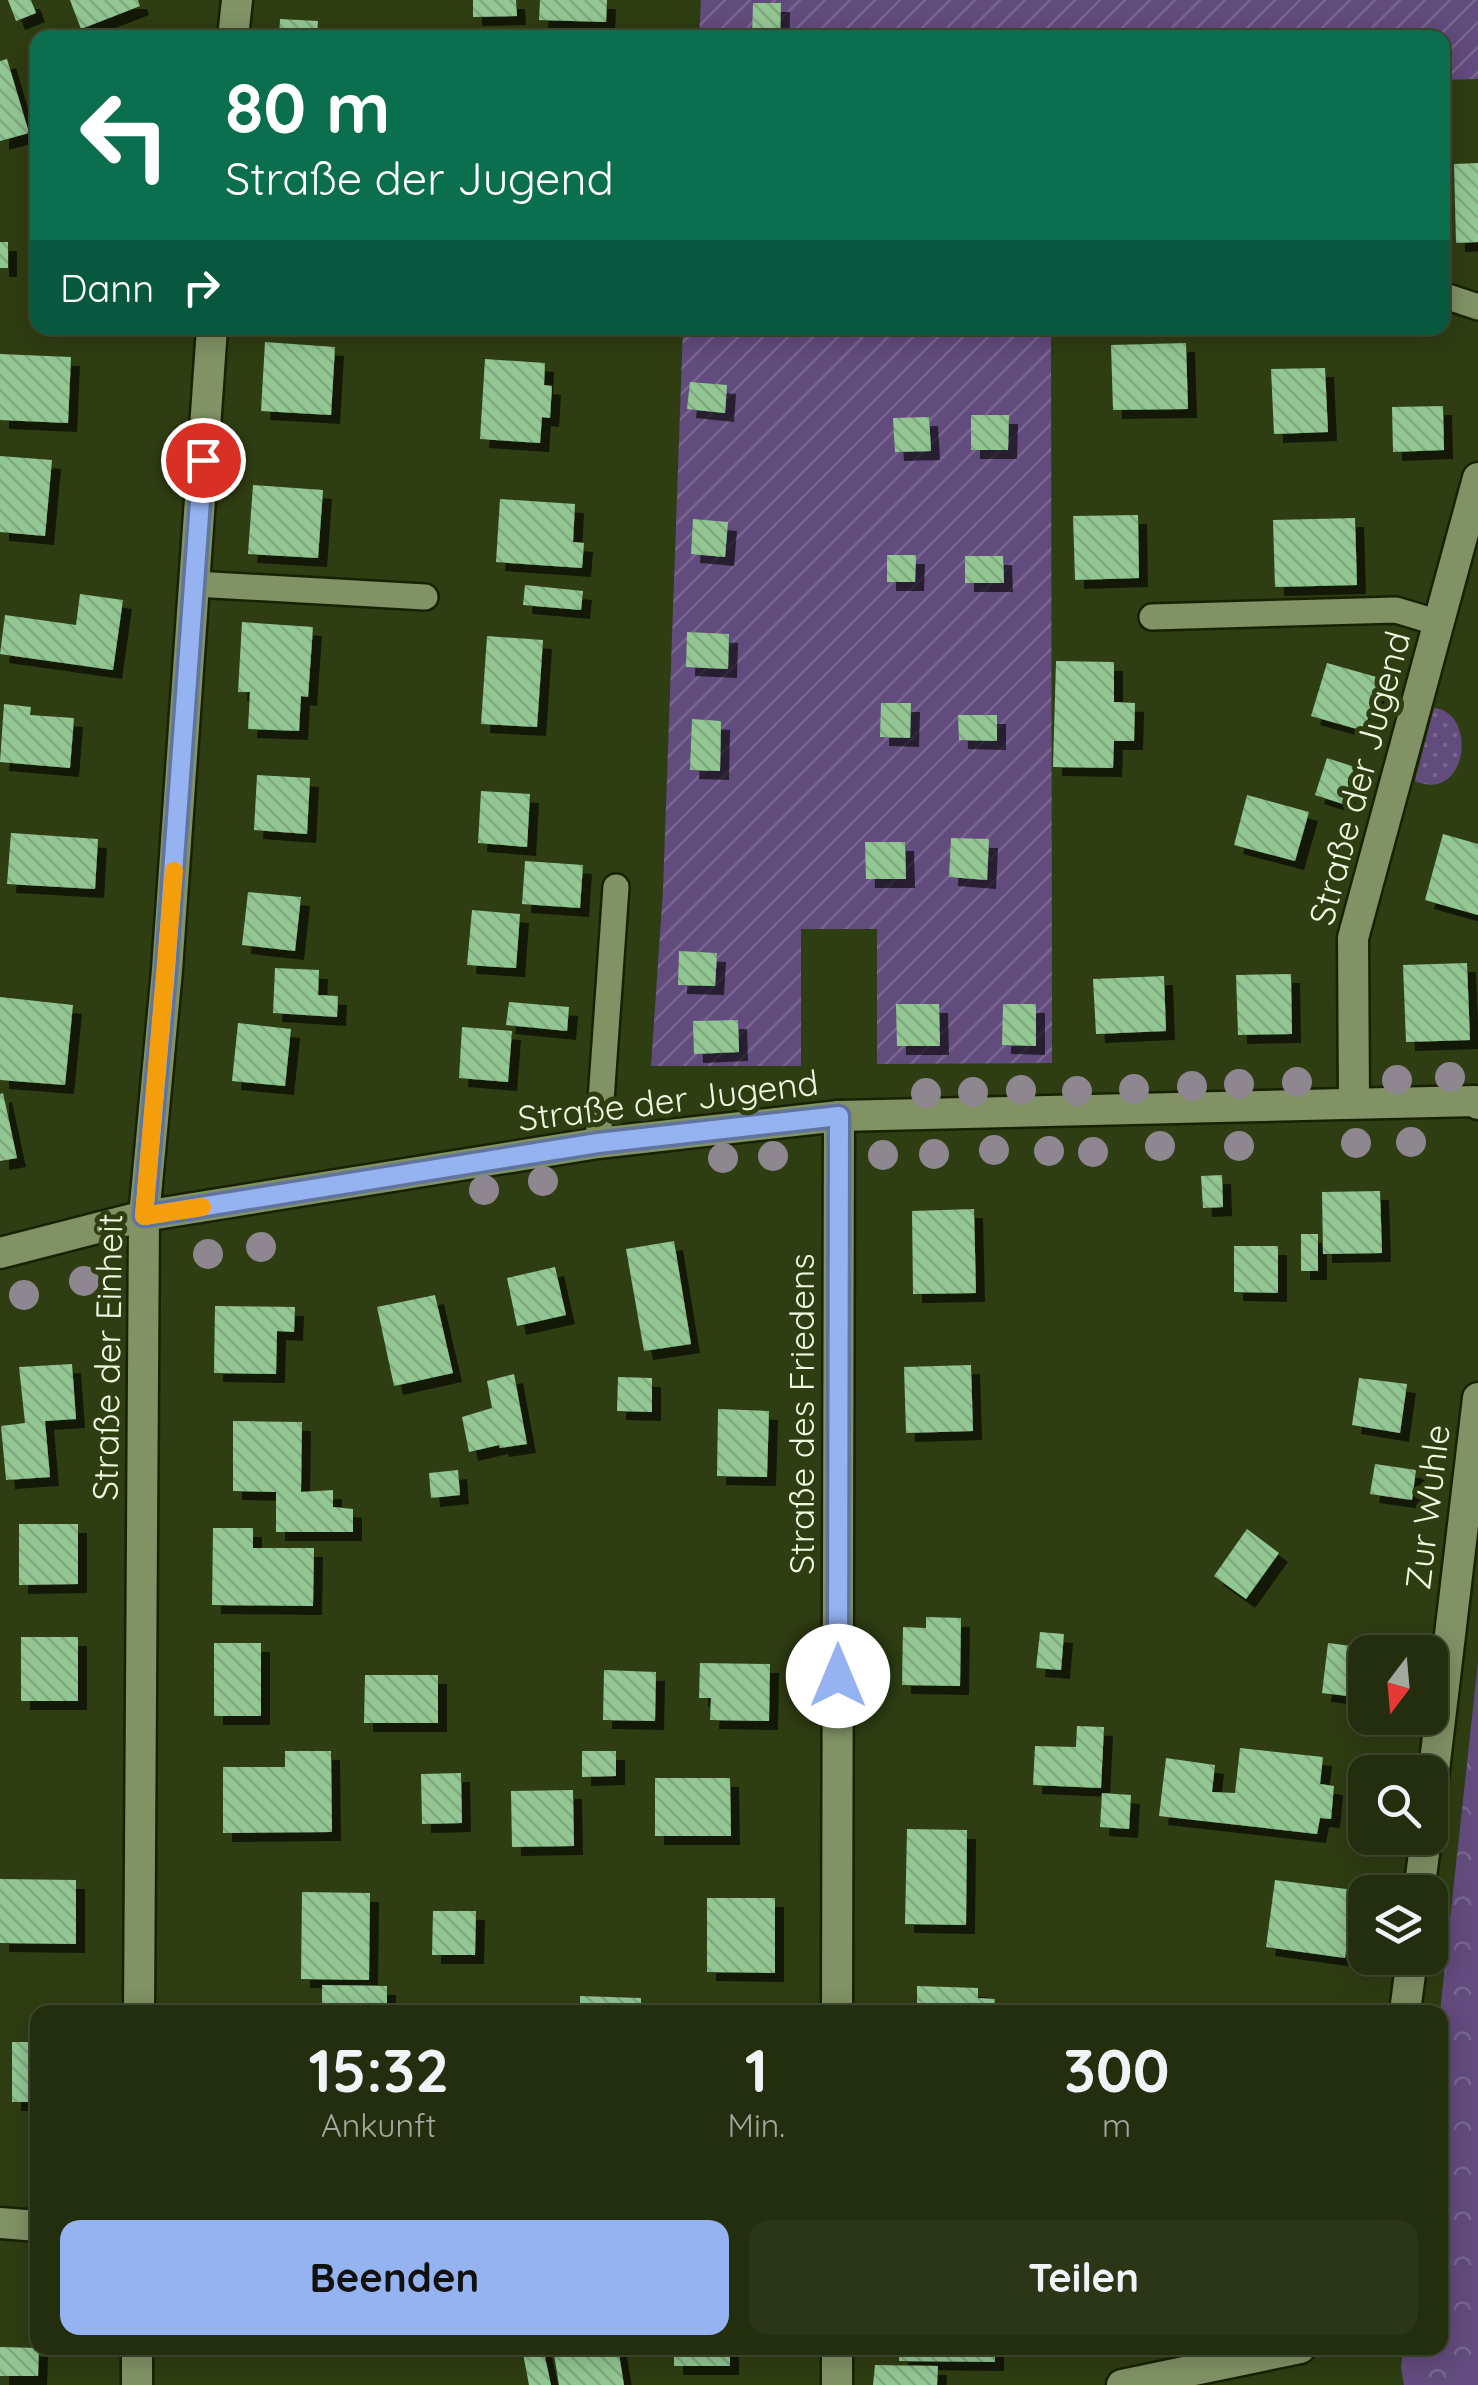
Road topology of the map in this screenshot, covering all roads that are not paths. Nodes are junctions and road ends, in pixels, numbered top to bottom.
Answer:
1 (237, 0) edge
2 (233, 30) edge
3 (1450, 298) edge
4 (1478, 307) edge
5 (212, 335) edge
6 (1478, 478) edge
7 (194, 584) junction
8 (425, 596) dead end
9 (1152, 617) dead end
10 (1439, 622) junction
11 (616, 887) dead end
12 (1476, 1102) edge
13 (1354, 1103) junction
14 (839, 1116) junction
15 (598, 1143) junction
16 (144, 1216) junction
17 (0, 1253) edge
18 (1478, 1398) edge
19 (1436, 1755) edge
20 (1410, 1975) edge
21 (139, 2005) edge
22 (837, 2005) edge
23 (1406, 2005) edge
24 (0, 2223) edge
25 (30, 2225) edge
26 (137, 2355) edge
27 (836, 2355) edge
28 (1266, 2355) edge
29 (137, 2385) edge
30 (836, 2385) edge
31 (1122, 2385) edge

1 - 2 street
3 - 4 lane
5 - 7 street, Straße der Einheit
6 - 10 street, Straße der Jugend
7 - 8 lane
7 - 16 street, Straße der Einheit
9 - 10 lane
10 - 13 street, Straße der Jugend
11 - 15 lane
12 - 13 street, Straße der Jugend
13 - 14 street, Straße der Jugend
14 - 15 street, Straße der Jugend
14 - 22 street, Straße des Friedens
15 - 16 street, Straße der Jugend
16 - 17 street, Straße der Jugend
16 - 21 street, Straße der Einheit
18 - 19 street, Zur Wuhle
20 - 23 street
24 - 25 street
26 - 29 street
27 - 30 street
28 - 31 street

